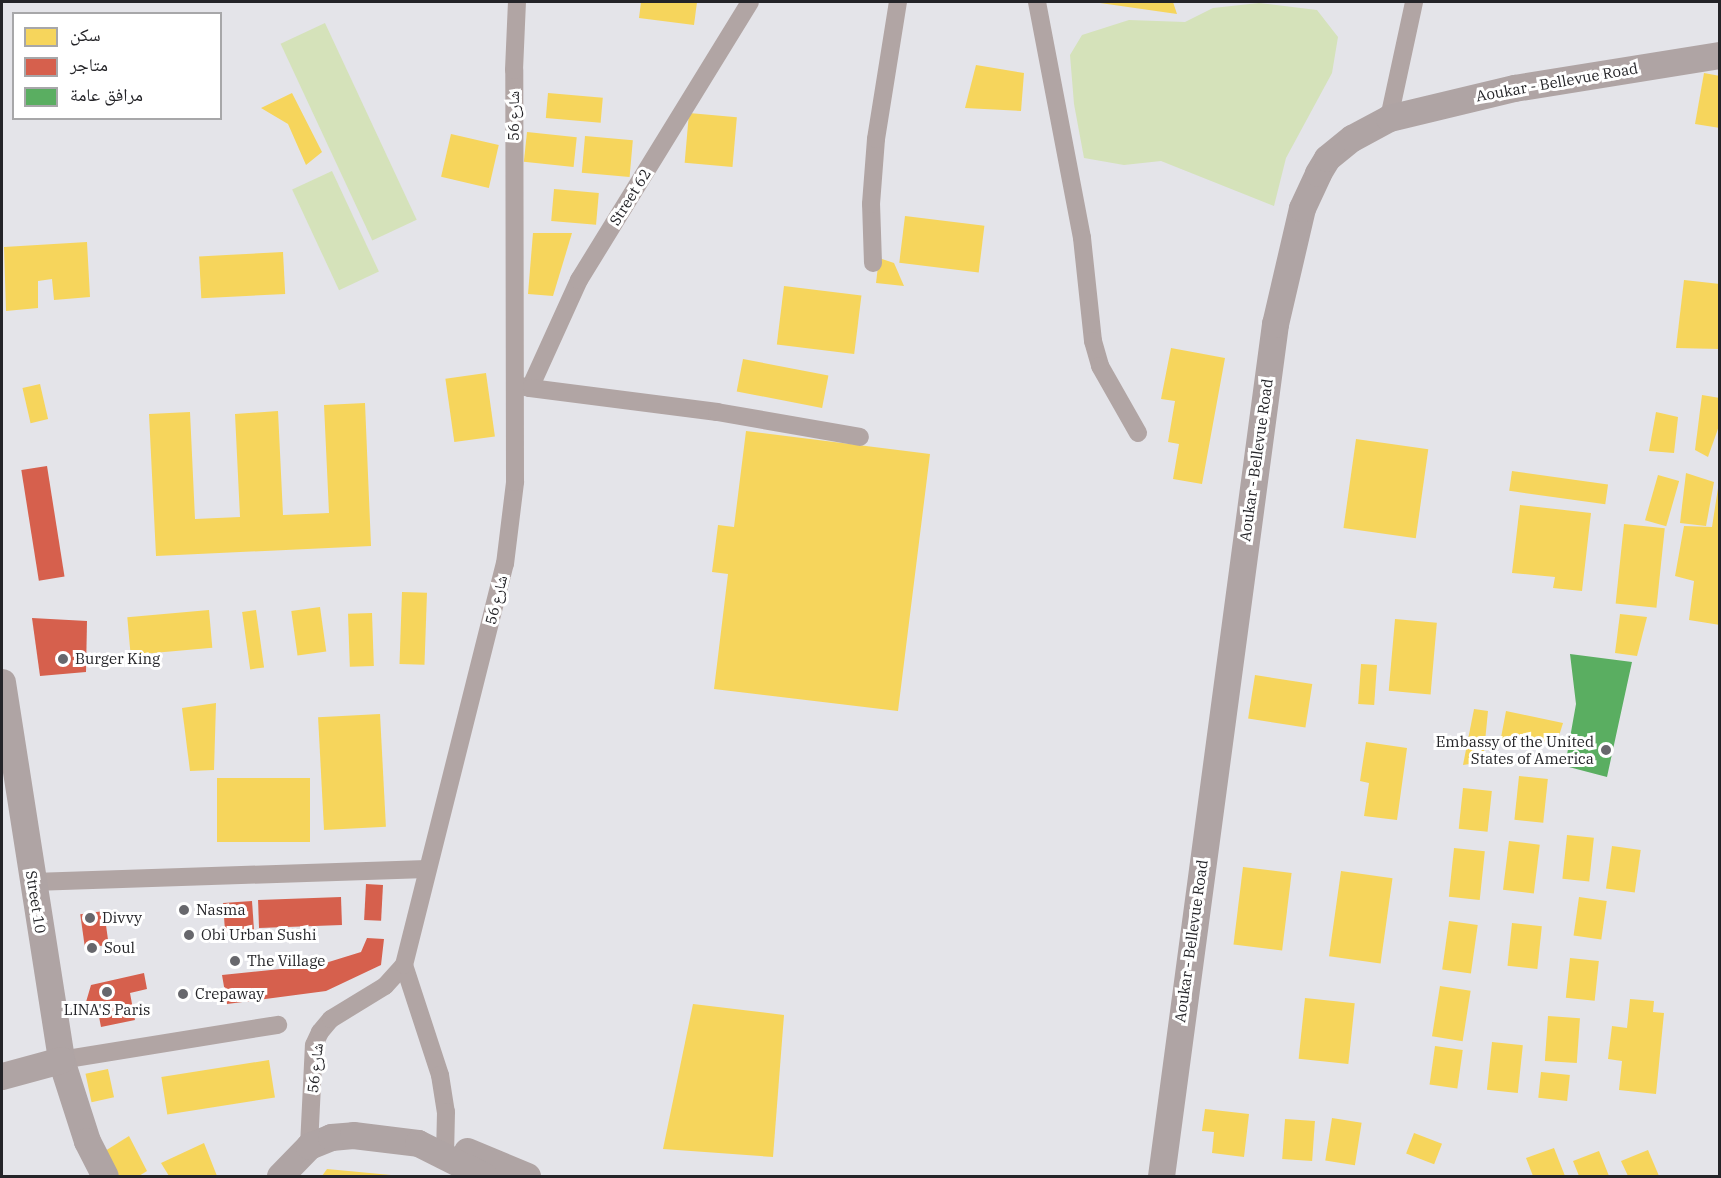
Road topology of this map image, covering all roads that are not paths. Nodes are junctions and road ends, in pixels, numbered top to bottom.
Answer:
1 (517, 2) edge
2 (750, 2) edge
3 (898, 2) edge
4 (1036, 2) edge
5 (1414, 2) edge
6 (1719, 55) edge
7 (1389, 118) junction
8 (873, 263) dead end
9 (523, 387) junction
10 (1138, 433) dead end
11 (860, 437) dead end
12 (2, 682) edge
13 (427, 869) junction
14 (33, 882) junction
15 (404, 965) junction
16 (278, 1025) dead end
17 (61, 1060) junction
18 (2, 1076) edge
19 (309, 1146) junction
20 (446, 1149) junction
21 (105, 1176) edge
22 (280, 1176) edge
23 (484, 1176) edge
24 (527, 1176) edge
25 (1161, 1176) edge

1 - 9 street, شارع 56
2 - 9 street, Street 62
3 - 8 street
4 - 10 street
5 - 7 street
6 - 7 street, Aoukar - Bellevue Road
7 - 25 street, Aoukar - Bellevue Road
9 - 11 street
9 - 13 street, شارع 56
12 - 14 street, Street 10
13 - 14 street
13 - 15 street, شارع 56
14 - 17 street, Street 10
15 - 19 street, شارع 56
15 - 20 street
16 - 17 street
17 - 18 street
17 - 21 street, Street 10
19 - 20 street
19 - 22 street
20 - 23 street
20 - 24 street

